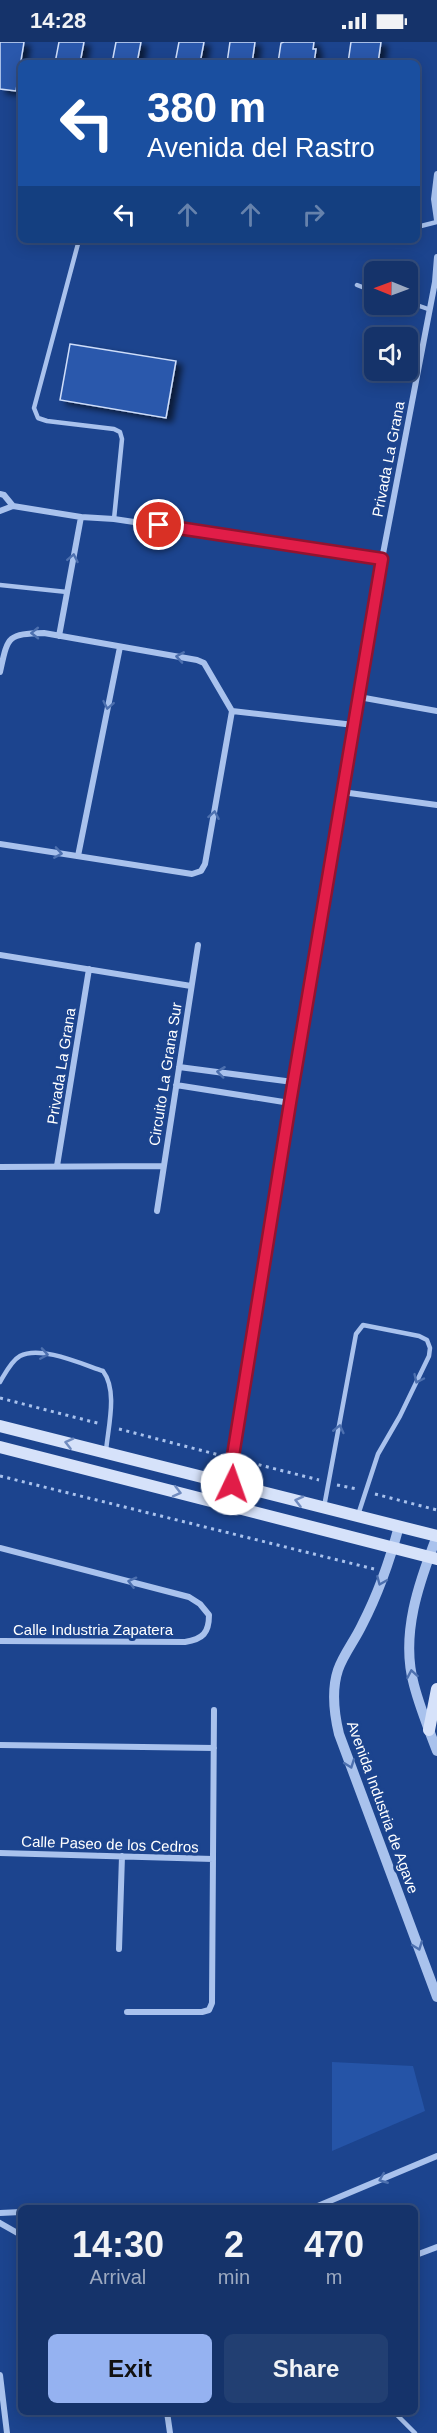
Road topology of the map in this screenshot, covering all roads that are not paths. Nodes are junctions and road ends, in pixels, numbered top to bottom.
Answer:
1 (437, 174) edge
2 (437, 221) edge
3 (420, 226) edge
4 (78, 243) edge
5 (437, 257) edge
6 (357, 285) dead end
7 (364, 288) edge
8 (418, 305) edge
9 (429, 309) junction
10 (0, 494) edge
11 (13, 506) junction
12 (0, 511) edge
13 (81, 517) junction
14 (114, 519) junction
15 (382, 559) junction
16 (0, 585) edge
17 (67, 592) junction
18 (59, 636) junction
19 (120, 647) junction
20 (0, 672) edge
21 (359, 697) junction
22 (232, 711) junction
23 (437, 711) edge
24 (354, 725) junction
25 (342, 792) junction
26 (437, 805) edge
27 (0, 844) edge
28 (78, 856) junction
29 (198, 945) dead end
30 (0, 955) edge
31 (89, 969) junction
32 (191, 986) junction
33 (179, 1067) junction
34 (293, 1082) junction
35 (176, 1085) junction
36 (290, 1103) junction
37 (57, 1166) junction
38 (163, 1166) junction
39 (0, 1167) edge
40 (157, 1211) dead end
41 (0, 1382) edge
42 (0, 1426) edge
43 (0, 1447) edge
44 (106, 1452) junction
45 (232, 1484) junction
46 (228, 1505) junction
47 (324, 1507) junction
48 (358, 1515) junction
49 (399, 1526) junction
50 (437, 1536) edge
51 (0, 1548) edge
52 (393, 1548) junction
53 (433, 1558) edge
54 (0, 1641) edge
55 (437, 1689) edge
56 (214, 1710) dead end
57 (429, 1730) junction
58 (0, 1745) edge
59 (214, 1748) junction
60 (437, 1751) edge
61 (2, 1854) edge
62 (122, 1857) junction
63 (213, 1859) junction
64 (119, 1949) dead end
65 (437, 1997) edge
66 (127, 2012) dead end
67 (437, 2156) edge
68 (320, 2205) edge
69 (0, 2212) edge
70 (18, 2212) edge
71 (0, 2223) edge
72 (18, 2233) edge
73 (437, 2247) edge
74 (418, 2254) edge
75 (0, 2375) edge
76 (167, 2415) edge
77 (397, 2415) edge
78 (7, 2433) edge
79 (170, 2433) edge
80 (415, 2433) edge

1 - 2 street
2 - 3 lane
4 - 14 lane
5 - 9 street, Privada La Grana
6 - 7 lane
8 - 9 lane
9 - 15 street, Privada La Grana
10 - 11 street
11 - 12 street
11 - 13 street
13 - 14 street
17 -> 13 street
14 - 15 street
15 - 21 street, Privada La Grana
16 - 17 lane
17 - 18 street
18 - 19 street
18 -> 20 street
22 -> 19 street
19 -> 28 street
21 - 23 street
21 - 24 street, Privada La Grana
22 - 24 street
28 -> 22 street
24 - 25 street, Privada La Grana
25 - 26 street
25 - 34 street, Privada La Grana
27 -> 28 street
29 - 32 street, Circuito La Grana Sur
30 - 31 street
31 - 32 street
31 - 37 street, Privada La Grana
32 - 33 street, Circuito La Grana Sur
34 -> 33 street
33 - 35 street, Circuito La Grana Sur
34 - 36 street, Privada La Grana
35 - 36 street
35 - 38 street, Circuito La Grana Sur
36 - 45 street, Privada La Grana
37 - 38 street
37 - 39 street
38 - 40 street, Circuito La Grana Sur
41 -> 44 lane
44 -> 42 main road
43 -> 46 main road
44 - 45 main road
45 - 46 street, Privada La Grana
47 -> 45 main road
46 - 52 main road
47 - 48 main road
47 -> 48 lane
48 - 49 main road
49 - 50 main road
49 - 52 street, Avenida Industria de Agave
50 - 53 street
54 -> 51 street, Calle Industria Zapatera
52 - 53 main road
52 -> 65 street, Avenida Industria de Agave
57 -> 53 street
55 - 57 main road
56 - 59 street, Calle Paseo de los Cedros
57 - 60 street
58 - 59 street
59 - 63 street, Calle Paseo de los Cedros
61 - 62 street, Calle Paseo de los Cedros
62 - 63 street, Calle Paseo de los Cedros
62 - 64 street
63 - 66 street, Calle Paseo de los Cedros
67 -> 68 street
69 - 70 street
71 - 72 street
73 - 74 street
75 - 78 street
76 - 79 street
77 - 80 lane

